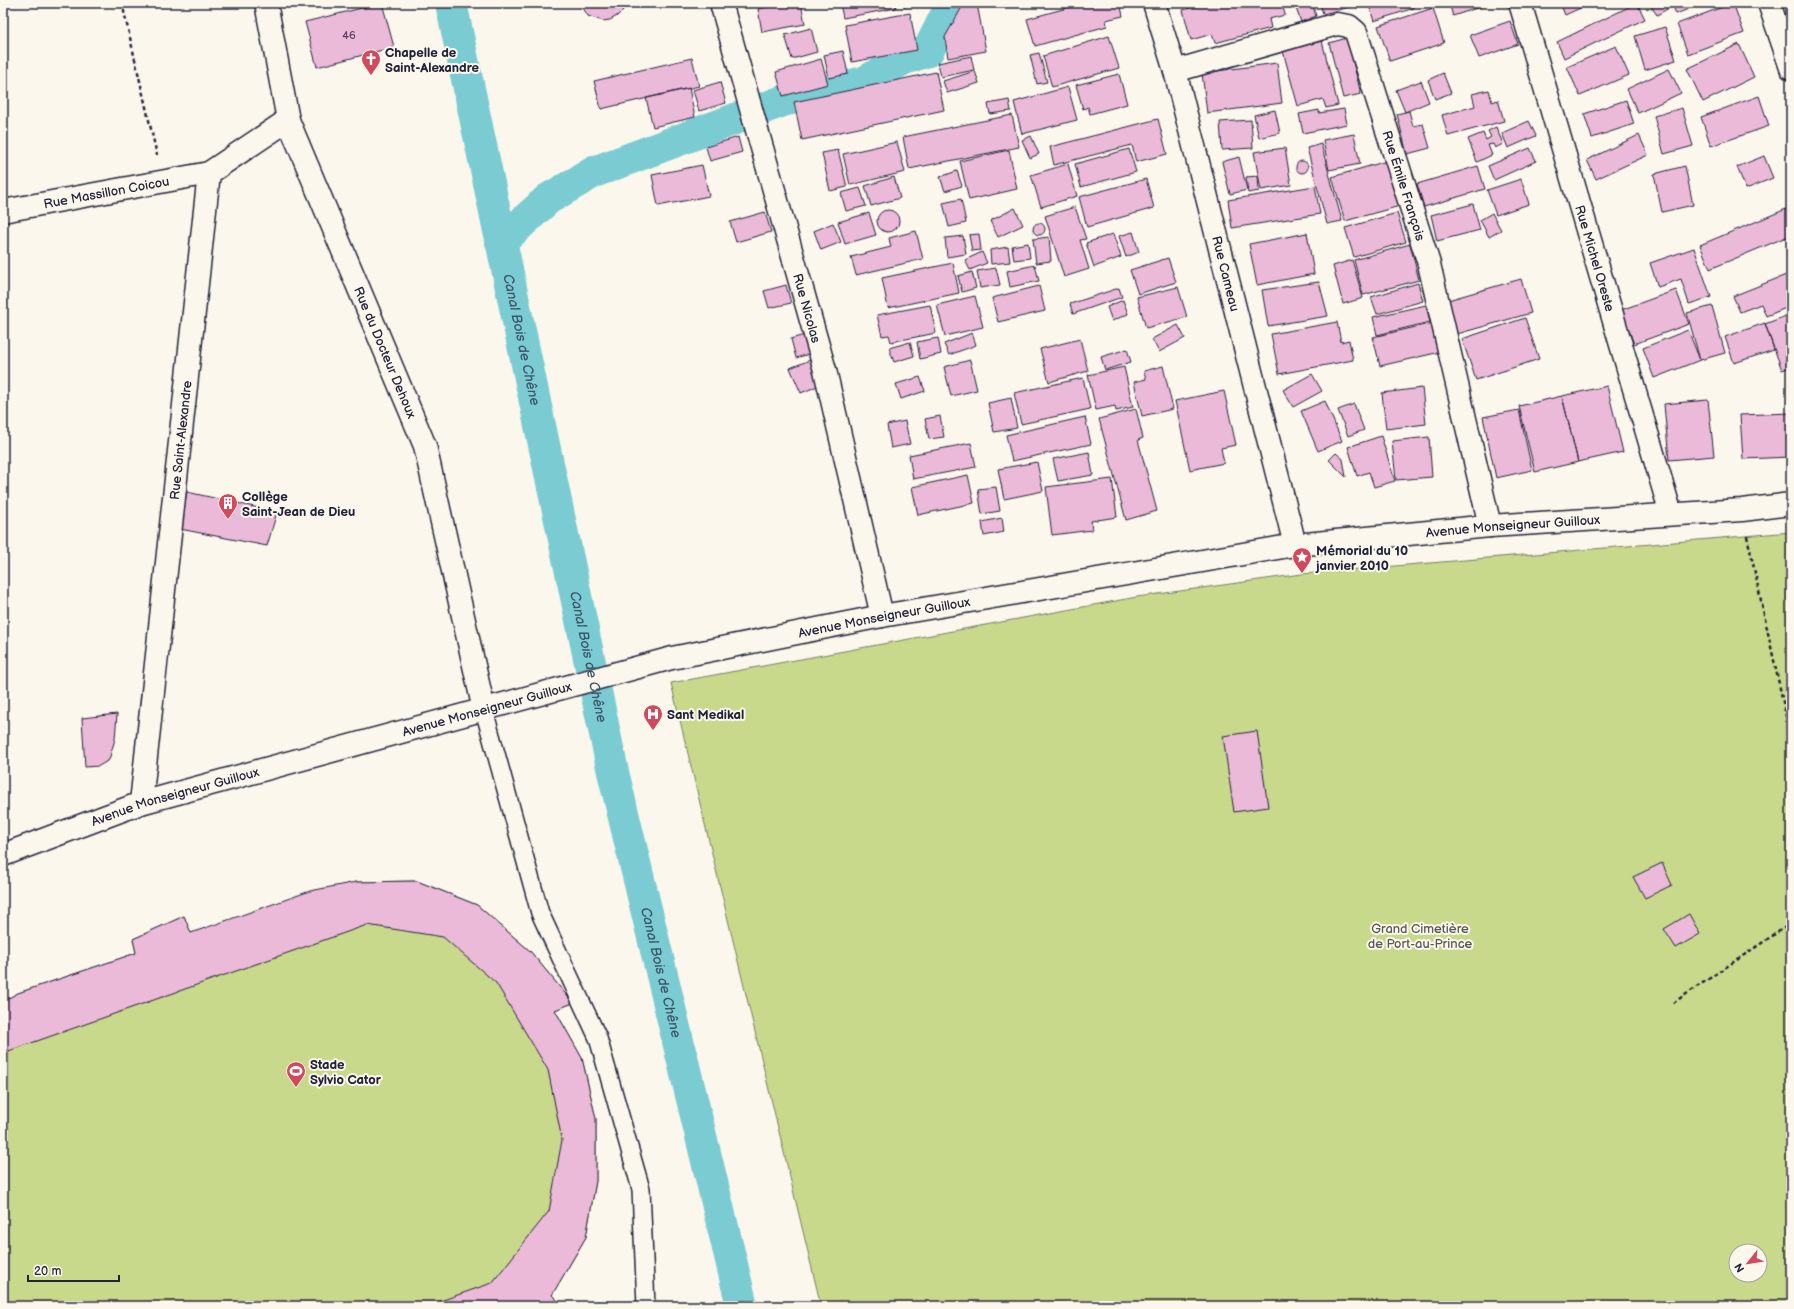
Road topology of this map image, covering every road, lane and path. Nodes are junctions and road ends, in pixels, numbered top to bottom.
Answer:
1 (122, 3) edge
2 (266, 3) edge
3 (720, 3) edge
4 (1154, 3) edge
5 (1520, 3) edge
6 (1769, 3) edge
7 (1791, 68) edge
8 (1175, 71) junction
9 (288, 120) junction
10 (209, 173) junction
11 (167, 180) junction
12 (3, 211) edge
13 (1791, 504) edge
14 (1742, 510) junction
15 (1671, 514) junction
16 (1490, 526) junction
17 (1295, 545) junction
18 (882, 616) junction
19 (484, 710) junction
20 (1791, 739) edge
21 (141, 803) junction
22 (3, 855) edge
23 (1791, 927) edge
24 (1673, 1004) dead end
25 (646, 1306) edge

1 - 11 path
2 - 9 street, Rue du Docteur Dehoux
3 - 18 street, Rue Nicolas
4 - 8 street, Rue Cameau
5 - 15 street, Rue Michel Oreste
6 - 7 street
8 - 16 street, Rue Émile François
8 - 17 street, Rue Cameau
9 - 10 street
9 - 19 street, Rue du Docteur Dehoux
10 - 11 street, Rue Massillon Coicou
10 - 21 street, Rue Saint-Alexandre
11 - 12 street, Rue Massillon Coicou
13 - 14 street, Avenue Monseigneur Guilloux
14 - 15 street, Avenue Monseigneur Guilloux
14 - 20 path
15 - 16 street, Avenue Monseigneur Guilloux
16 - 17 street, Avenue Monseigneur Guilloux
17 - 18 street, Avenue Monseigneur Guilloux
18 - 19 street, Avenue Monseigneur Guilloux
19 - 21 street, Avenue Monseigneur Guilloux
19 - 25 lane
21 - 22 street, Avenue Monseigneur Guilloux
23 - 24 path

